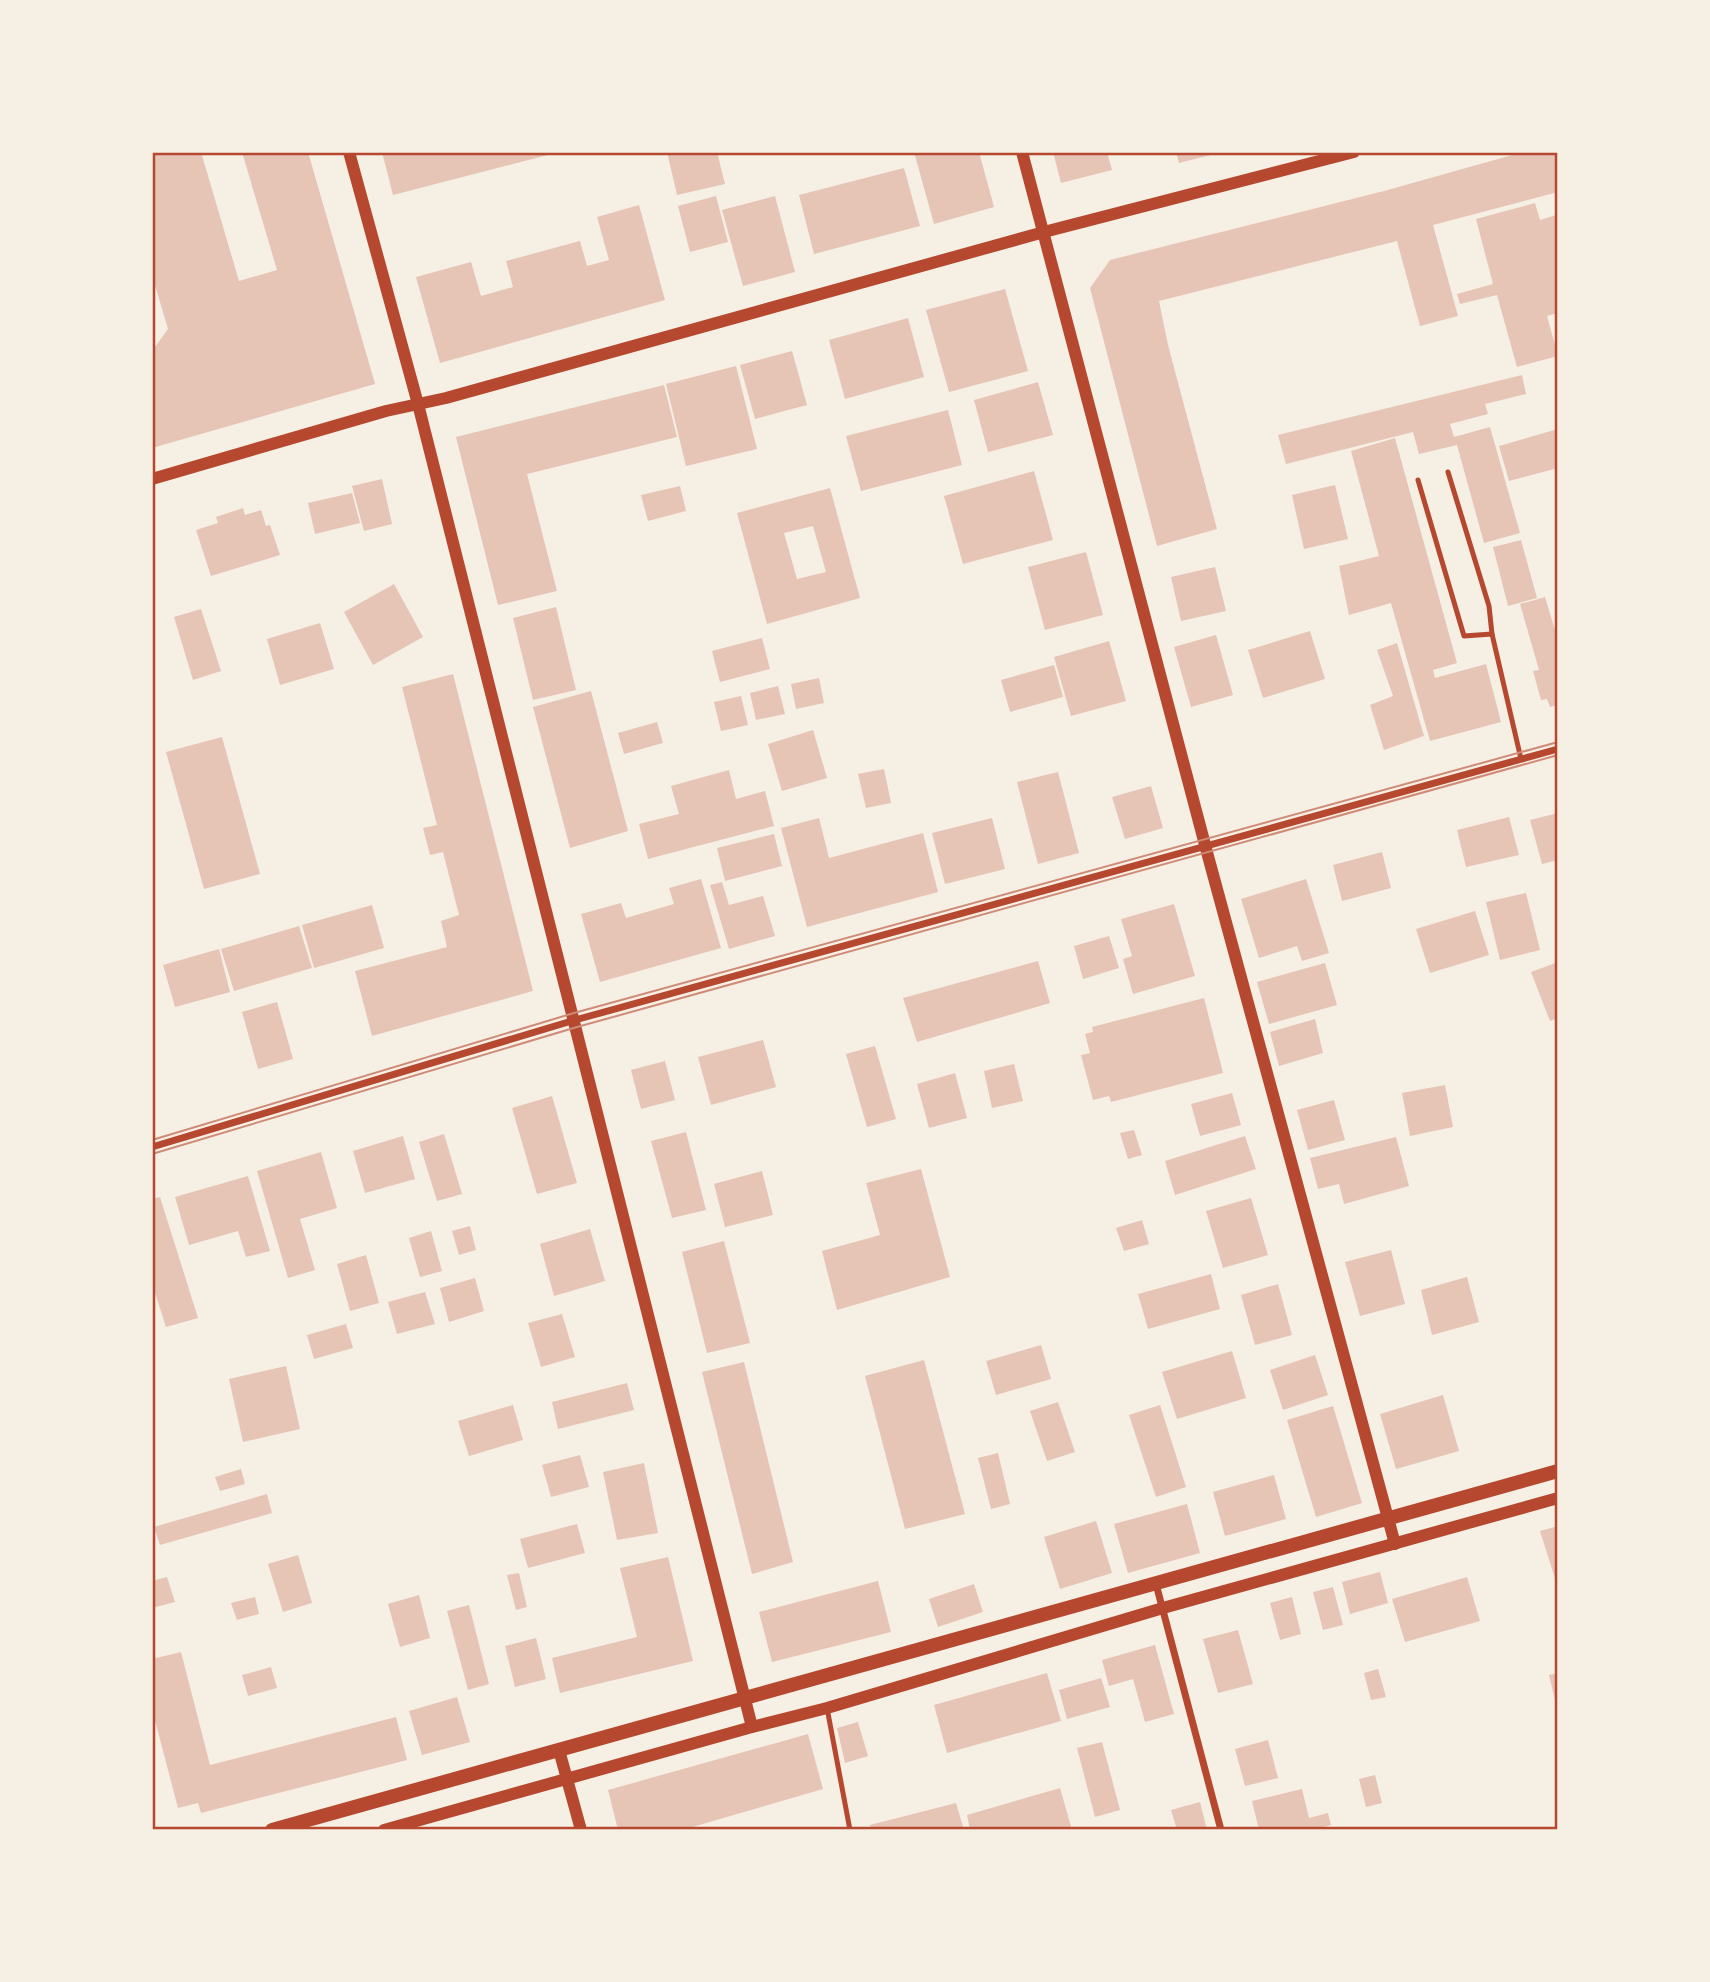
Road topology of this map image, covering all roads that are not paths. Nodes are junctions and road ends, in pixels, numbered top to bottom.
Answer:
1 (349, 152) edge
2 (1022, 152) edge
3 (1354, 152) edge
4 (1044, 232) junction
5 (418, 404) junction
6 (1448, 472) dead end
7 (152, 479) edge
8 (1418, 480) dead end
9 (1492, 634) junction
10 (1558, 749) edge
11 (1521, 759) junction
12 (1206, 845) junction
13 (575, 1020) junction
14 (152, 1147) edge
15 (1558, 1471) edge
16 (1558, 1498) edge
17 (1389, 1519) junction
18 (1395, 1544) junction
19 (1156, 1582) junction
20 (1163, 1608) junction
21 (745, 1699) junction
22 (828, 1708) junction
23 (752, 1727) junction
24 (559, 1750) junction
25 (567, 1779) junction
26 (272, 1830) edge
27 (384, 1830) edge
28 (580, 1830) edge
29 (850, 1830) edge
30 (1221, 1830) edge

1 - 5 street
2 - 4 street
3 - 4 street
4 - 5 street
4 - 12 street
5 - 7 street
5 - 13 street
6 - 9 lane
8 - 9 lane
9 - 11 lane
10 - 11 street
11 - 12 street
12 - 13 street
12 - 17 street
13 - 14 street
13 - 21 street
15 - 17 main road
16 - 18 street
17 - 18 street
17 - 19 main road
18 - 20 street
19 - 20 street
19 - 21 main road
20 - 22 street
20 - 30 street
21 - 23 street
21 - 24 main road
22 - 23 street
22 - 29 lane
23 - 25 street
24 - 25 street
24 - 26 main road
25 - 27 street
25 - 28 street

